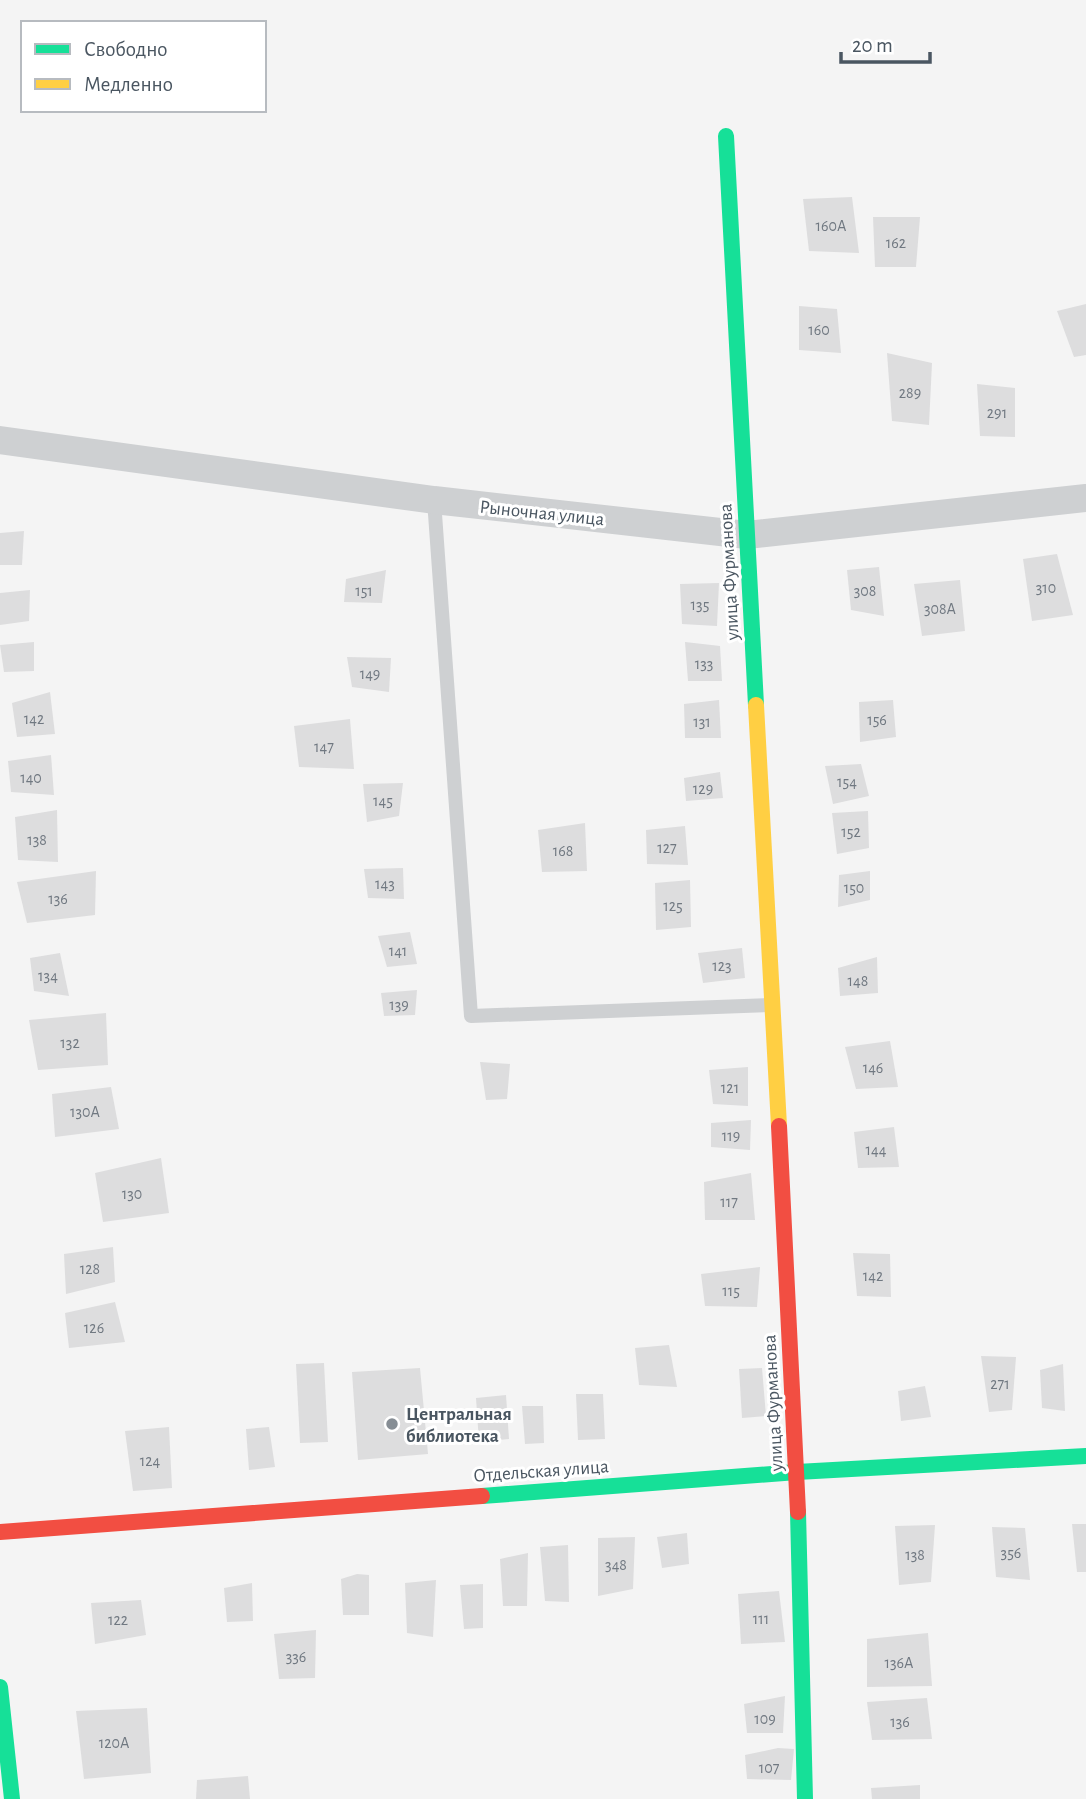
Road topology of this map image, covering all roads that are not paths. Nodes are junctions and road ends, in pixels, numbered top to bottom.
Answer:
1 (726, 136) dead end
2 (0, 440) edge
3 (1086, 498) edge
4 (434, 500) junction
5 (747, 535) junction
6 (772, 1005) junction
7 (1086, 1457) edge
8 (797, 1472) junction
9 (0, 1532) edge
10 (0, 1687) edge
11 (12, 1799) edge
12 (804, 1799) edge

1 - 5 street, улица Фурманова
2 - 4 street, Рыночная улица
3 - 5 street, Рыночная улица
4 - 5 street, Рыночная улица
4 - 6 lane
5 - 6 street, улица Фурманова
6 - 8 street, улица Фурманова
7 - 8 street, Отдельская улица
8 - 9 street, Отдельская улица
8 - 12 street, улица Фурманова
10 - 11 street

